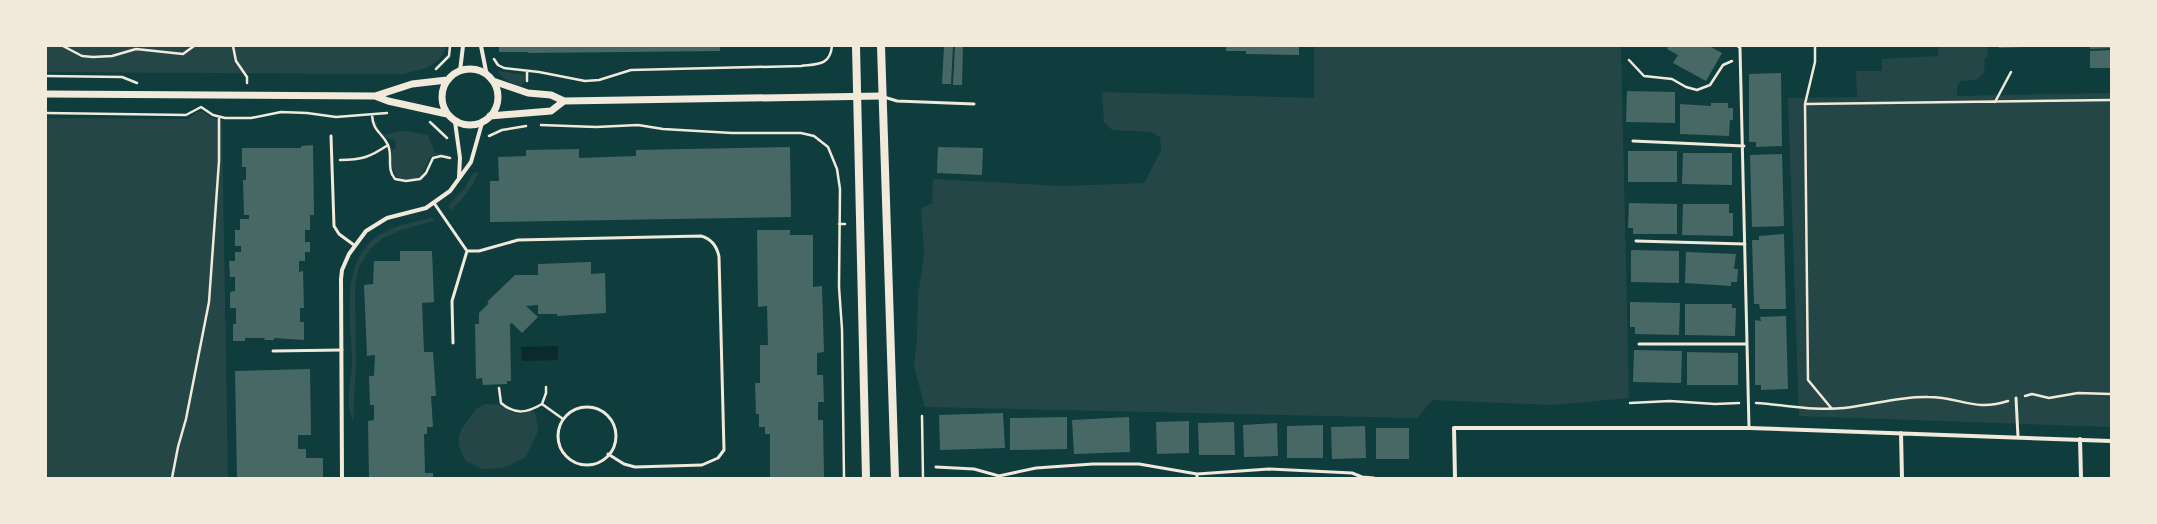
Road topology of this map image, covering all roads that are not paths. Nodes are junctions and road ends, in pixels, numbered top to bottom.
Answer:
1 (463, 46) edge
2 (481, 46) edge
3 (856, 46) edge
4 (881, 46) edge
5 (1740, 47) edge
6 (460, 71) junction
7 (487, 76) junction
8 (448, 80) junction
9 (493, 81) junction
10 (46, 94) edge
11 (375, 96) junction
12 (882, 96) junction
13 (856, 97) junction
14 (564, 101) junction
15 (974, 104) dead end
16 (446, 114) junction
17 (490, 116) junction
18 (455, 122) junction
19 (482, 123) junction
20 (331, 136) dead end
21 (1633, 141) dead end
22 (1744, 146) junction
23 (459, 177) junction
24 (434, 203) junction
25 (1636, 241) dead end
26 (1745, 244) junction
27 (354, 245) junction
28 (468, 252) junction
29 (453, 342) dead end
30 (1639, 344) dead end
31 (1748, 344) junction
32 (342, 350) junction
33 (273, 351) dead end
34 (2016, 398) road end
35 (1749, 428) junction
36 (1901, 433) junction
37 (2018, 437) junction
38 (2080, 439) junction
39 (2111, 440) edge
40 (608, 454) junction
41 (936, 467) dead end
42 (1197, 476) edge
43 (999, 477) edge
44 (342, 478) edge
45 (866, 478) edge
46 (895, 478) edge
47 (1362, 478) edge
48 (1374, 478) edge
49 (1455, 478) edge
50 (1902, 478) edge
51 (2081, 478) edge

1 - 6 street
2 - 7 street
3 - 13 main road
4 - 12 main road
5 - 22 lane
6 - 7 street
6 - 8 street
7 - 9 street
8 - 11 street
8 - 16 street
9 - 14 street
9 - 17 street
10 - 11 street
11 - 16 street
12 - 13 street
12 - 15 lane
12 - 46 main road
13 - 14 street
13 - 45 main road
14 - 17 street
16 - 18 street
17 - 19 street
18 - 19 street
18 - 23 street
19 - 23 street
20 - 27 lane
21 - 22 lane
22 - 26 lane
23 - 24 street
24 - 27 street
24 - 28 lane
25 - 26 lane
26 - 31 lane
27 - 32 street
28 - 29 lane
28 - 40 lane
30 - 31 lane
31 - 35 lane
32 - 33 lane
32 - 44 street
34 - 37 lane
35 - 36 street
35 - 49 street
36 - 37 street
36 - 50 street
37 - 38 street
38 - 39 street
38 - 51 street
40 - 40 lane
41 - 43 lane
42 - 43 lane
42 - 47 lane
47 - 48 lane

